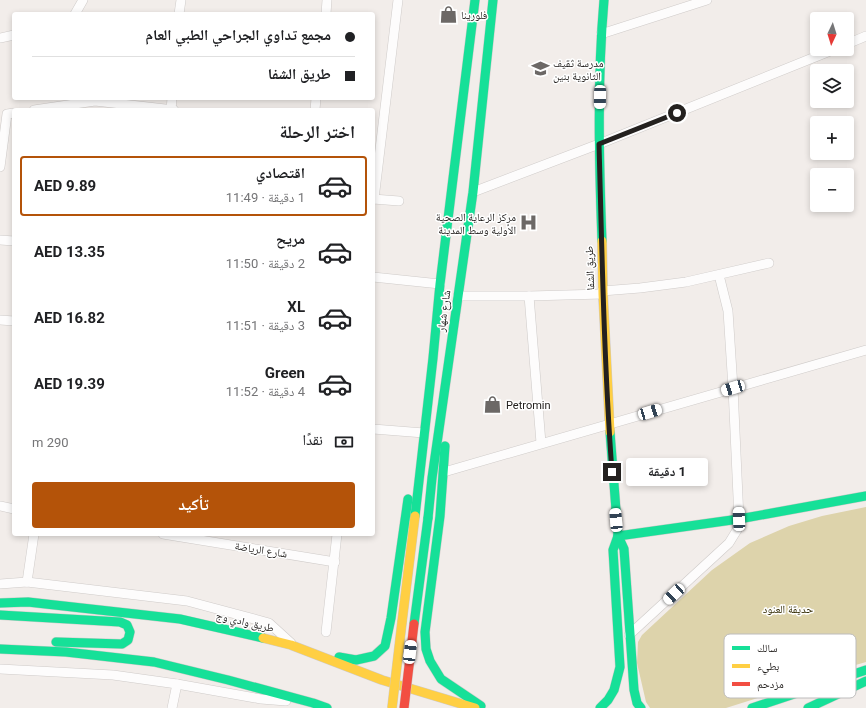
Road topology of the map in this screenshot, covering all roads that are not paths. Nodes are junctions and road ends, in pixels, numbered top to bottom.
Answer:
1 (83, 0) edge
2 (181, 0) edge
3 (327, 0) edge
4 (398, 0) edge
5 (475, 0) edge
6 (493, 0) edge
7 (604, 0) edge
8 (707, 0) edge
9 (76, 12) edge
10 (179, 12) edge
11 (326, 12) edge
12 (601, 34) junction
13 (12, 36) edge
14 (866, 36) edge
15 (0, 38) edge
16 (854, 41) edge
17 (818, 56) edge
18 (94, 106) edge
19 (64, 108) edge
20 (132, 108) edge
21 (12, 113) edge
22 (599, 144) junction
23 (0, 167) edge
24 (375, 191) edge
25 (473, 192) junction
26 (375, 199) edge
27 (399, 201) dead end
28 (0, 240) edge
29 (12, 241) edge
30 (769, 263) dead end
31 (719, 275) junction
32 (375, 277) edge
33 (440, 284) junction
34 (603, 292) junction
35 (458, 296) junction
36 (529, 296) junction
37 (0, 320) edge
38 (12, 321) edge
39 (866, 350) edge
40 (446, 383) junction
41 (733, 388) junction
42 (609, 425) junction
43 (375, 429) edge
44 (424, 433) junction
45 (541, 443) junction
46 (444, 472) junction
47 (866, 496) edge
48 (0, 506) edge
49 (12, 509) edge
50 (739, 519) junction
51 (34, 536) edge
52 (175, 536) edge
53 (337, 536) edge
54 (618, 536) junction
55 (335, 562) junction
56 (27, 582) junction
57 (0, 584) edge
58 (0, 603) edge
59 (0, 615) edge
60 (326, 632) dead end
61 (629, 635) junction
62 (47, 642) dead end
63 (295, 647) junction
64 (0, 649) edge
65 (307, 651) junction
66 (0, 669) edge
67 (866, 670) edge
68 (856, 673) edge
69 (866, 681) edge
70 (177, 684) junction
71 (856, 686) edge
72 (782, 698) edge
73 (829, 698) edge
74 (313, 703) junction
75 (172, 708) edge
76 (322, 708) edge
77 (327, 708) edge
78 (392, 708) edge
79 (404, 708) edge
80 (475, 708) edge
81 (484, 708) edge
82 (600, 708) edge
83 (641, 708) edge
84 (752, 708) edge
85 (808, 708) edge

1 - 9 street
2 - 10 street
3 - 11 street
4 - 24 street
5 - 33 main road, شارع شهار
6 - 25 main road, شارع شهار
7 - 12 main road, طريق الشفا
8 - 12 street
12 - 22 main road, طريق الشفا
13 - 15 street
14 - 16 street
17 - 22 street
18 - 19 street
18 - 20 street
21 - 23 street
22 - 25 street
22 - 34 main road, طريق الشفا
25 - 35 main road, شارع شهار
26 - 27 street
28 - 29 street
30 - 31 street
31 - 34 street
31 - 41 street
32 - 33 street
33 - 44 main road, شارع شهار
34 - 36 street
34 - 42 main road, طريق الشفا
35 - 36 street
35 - 40 main road, شارع شهار
36 - 45 street
37 - 38 street
39 - 41 street
40 - 46 main road
40 - 79 main road, شارع شهار, bridge
41 - 42 street
41 - 50 street
42 - 45 street
42 - 54 main road, طريق الشفا
43 - 44 street
44 - 65 main road
44 - 78 main road, شارع شهار, bridge
45 - 46 street
46 - 81 main road
47 - 50 main road
48 - 49 street
50 - 54 main road
50 - 61 street
51 - 56 street
52 - 55 street, شارع الرياضة
53 - 55 street
54 - 61 main road
54 - 82 main road
55 - 60 street
56 - 57 street
56 - 63 street
58 - 63 main road, طريق وادي وج
59 - 62 main road
61 - 83 main road
63 - 65 main road, طريق وادي وج
64 - 74 main road
65 - 80 main road, طريق وادي وج
66 - 70 street
67 - 68 main road
69 - 71 main road
70 - 74 street
70 - 75 street
72 - 84 main road
73 - 85 main road
74 - 76 main road
74 - 77 main road

